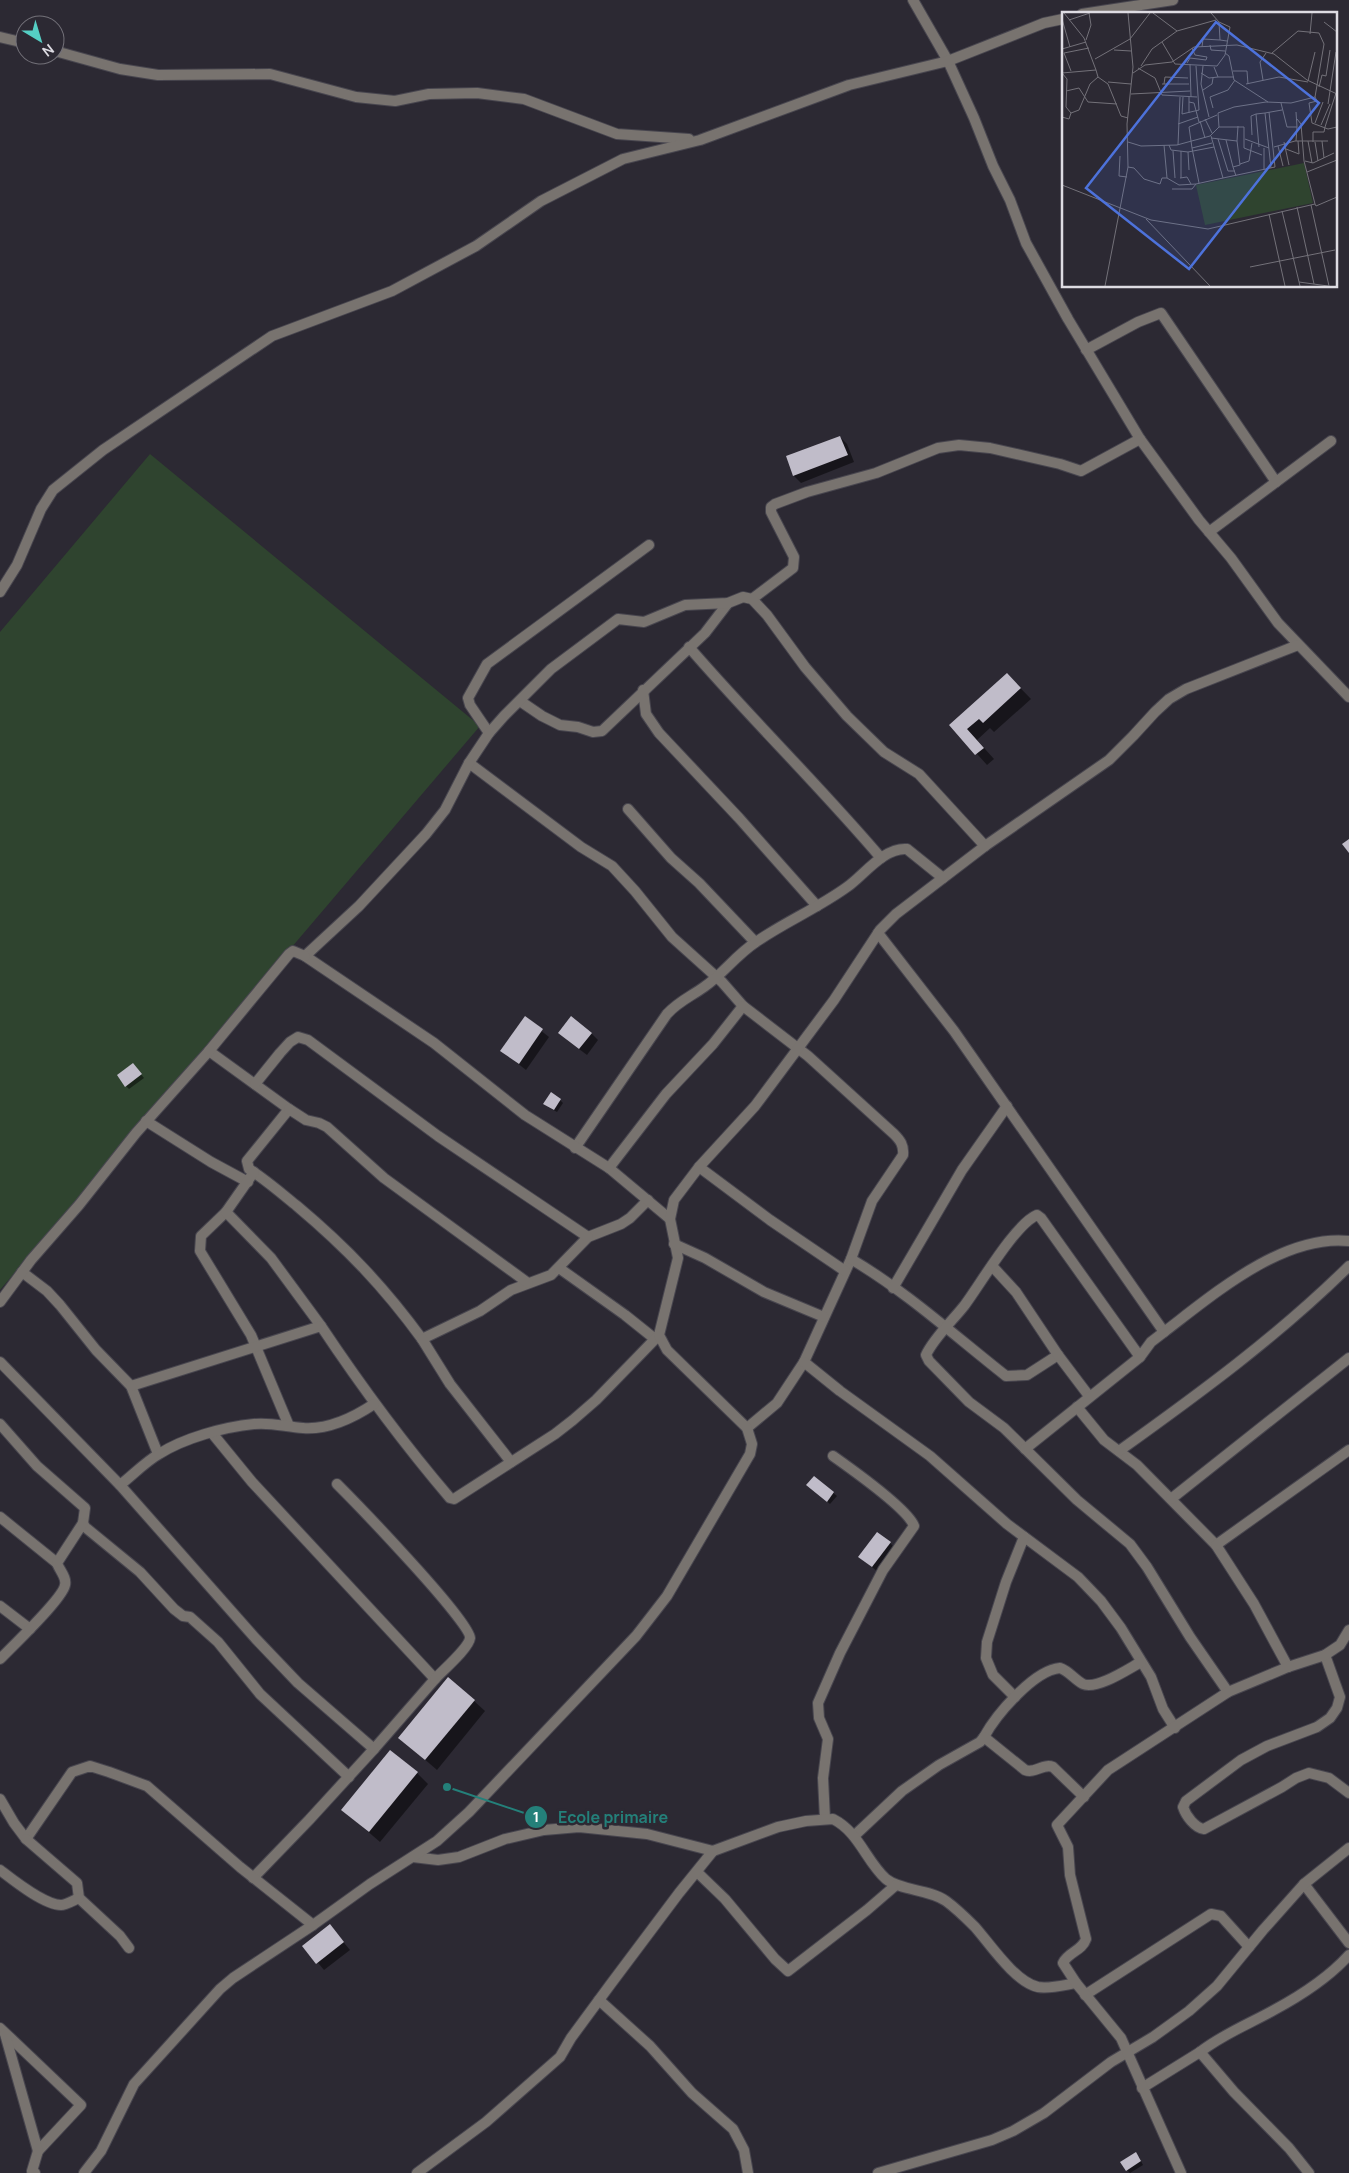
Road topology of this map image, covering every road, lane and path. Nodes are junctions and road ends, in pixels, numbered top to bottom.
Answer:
1 (913, 0) edge
2 (1173, 0) edge
3 (1095, 12) edge
4 (1062, 18) edge
5 (0, 37) edge
6 (15, 41) edge
7 (65, 54) edge
8 (948, 61) junction
9 (700, 140) junction
10 (1086, 350) junction
11 (1140, 438) junction
12 (1331, 441) dead end
13 (1276, 482) junction
14 (1208, 532) junction
15 (649, 545) dead end
16 (0, 592) edge
17 (752, 599) junction
18 (728, 603) junction
19 (1298, 644) junction
20 (688, 647) junction
21 (643, 690) junction
22 (1349, 696) edge
23 (520, 701) junction
24 (489, 733) junction
25 (469, 763) junction
26 (628, 809) dead end
27 (986, 846) junction
28 (881, 858) junction
29 (942, 878) junction
30 (817, 906) junction
31 (878, 933) junction
32 (755, 942) junction
33 (305, 956) junction
34 (717, 977) junction
35 (743, 1006) junction
36 (798, 1048) junction
37 (209, 1051) junction
38 (255, 1084) junction
39 (1007, 1106) junction
40 (289, 1109) junction
41 (146, 1122) junction
42 (575, 1148) junction
43 (699, 1167) junction
44 (609, 1168) junction
45 (251, 1177) junction
46 (648, 1200) junction
47 (226, 1212) junction
48 (670, 1219) junction
49 (588, 1238) junction
50 (1349, 1241) edge
51 (674, 1244) junction
52 (851, 1259) junction
53 (1349, 1266) edge
54 (993, 1267) junction
55 (559, 1268) junction
56 (846, 1271) junction
57 (22, 1272) junction
58 (528, 1283) junction
59 (893, 1288) junction
60 (0, 1302) edge
61 (824, 1316) junction
62 (321, 1326) junction
63 (948, 1327) junction
64 (1164, 1332) junction
65 (657, 1337) junction
66 (422, 1340) junction
67 (256, 1346) junction
68 (1058, 1356) junction
69 (1140, 1357) junction
70 (1349, 1358) edge
71 (0, 1362) edge
72 (804, 1362) junction
73 (131, 1386) junction
74 (1089, 1396) junction
75 (374, 1404) junction
76 (1077, 1407) junction
77 (0, 1424) edge
78 (289, 1426) junction
79 (747, 1428) junction
80 (212, 1433) junction
81 (1025, 1449) junction
82 (1349, 1450) edge
83 (1119, 1451) junction
84 (158, 1454) junction
85 (833, 1456) dead end
86 (511, 1462) junction
87 (338, 1484) dead end
88 (120, 1485) junction
89 (1171, 1499) junction
90 (0, 1517) edge
91 (83, 1523) junction
92 (1024, 1537) junction
93 (1216, 1545) junction
94 (57, 1563) junction
95 (0, 1606) edge
96 (30, 1629) junction
97 (1349, 1630) edge
98 (1325, 1655) junction
99 (0, 1659) edge
100 (1141, 1662) junction
101 (1288, 1667) junction
102 (435, 1679) junction
103 (1228, 1692) junction
104 (1015, 1697) junction
105 (1175, 1728) junction
106 (984, 1737) junction
107 (374, 1749) junction
108 (349, 1776) junction
109 (1349, 1793) edge
110 (1084, 1797) junction
111 (0, 1800) edge
112 (826, 1819) junction
113 (854, 1836) junction
114 (26, 1839) junction
115 (1349, 1848) edge
116 (713, 1851) junction
117 (413, 1857) junction
118 (0, 1870) edge
119 (697, 1872) junction
120 (253, 1878) junction
121 (1304, 1884) junction
122 (896, 1885) junction
123 (79, 1898) junction
124 (313, 1925) junction
125 (1349, 1943) edge
126 (1249, 1947) junction
127 (129, 1948) dead end
128 (1349, 1955) edge
129 (1076, 1983) junction
130 (1085, 1995) junction
131 (599, 2000) junction
132 (2, 2031) edge
133 (1128, 2052) junction
134 (1200, 2052) junction
135 (1142, 2088) junction
136 (38, 2151) junction
137 (32, 2172) edge
138 (84, 2173) edge
139 (417, 2173) edge
140 (748, 2173) edge
141 (878, 2173) edge
142 (1181, 2173) edge
143 (1309, 2173) edge

1 - 8 street
2 - 3 street
4 - 8 street
5 - 6 street
7 - 9 street
8 - 9 street
8 - 10 street
9 - 16 street
10 - 11 street
10 - 13 street
11 - 14 street
11 - 17 street
12 - 13 street
13 - 14 street
14 - 19 street
15 - 24 street
17 - 18 street
17 - 27 street
18 - 20 street
18 - 23 street
19 - 22 street
19 - 27 street
20 - 21 street
20 - 28 street
21 - 23 street
21 - 30 street
23 - 24 street
24 - 25 street
25 - 33 street
25 - 34 street
26 - 32 street
27 - 29 street
28 - 29 street
28 - 30 street
29 - 31 street
30 - 32 street
31 - 36 street
31 - 39 street
32 - 34 street
33 - 37 street
33 - 42 street
34 - 35 street
34 - 42 street
35 - 36 street
35 - 44 street
36 - 43 street
36 - 52 street
37 - 38 street
37 - 41 street
38 - 40 street
38 - 49 street
39 - 59 street
39 - 64 street
40 - 45 street
40 - 58 street
41 - 45 street
41 - 57 street
42 - 44 street
43 - 48 street
43 - 56 street
44 - 46 street
45 - 47 street
45 - 66 street
46 - 48 street
46 - 49 street
47 - 62 street
47 - 67 street
48 - 51 street
49 - 55 street
50 - 64 street
51 - 61 street
51 - 65 street
52 - 56 street
52 - 59 street
53 - 83 street
54 - 63 street
54 - 68 street
54 - 69 street
55 - 58 street
55 - 65 street
56 - 61 street
57 - 60 street
57 - 73 street
58 - 66 street
59 - 63 street
61 - 72 street
62 - 67 street
62 - 75 street
63 - 68 street
63 - 81 street
64 - 69 street
65 - 79 street
65 - 86 street
66 - 86 street
67 - 73 street
67 - 78 street
68 - 74 street
69 - 74 street
70 - 89 street
71 - 88 street
72 - 79 street
72 - 92 street
73 - 84 street
74 - 76 street
75 - 78 street
75 - 86 street
76 - 81 street
76 - 83 street
77 - 91 street
78 - 80 street
79 - 117 street
80 - 84 street
80 - 102 street
81 - 103 street
82 - 93 street
83 - 89 street
84 - 88 street
85 - 112 street
87 - 102 street
88 - 107 street
89 - 93 street
90 - 94 street
91 - 94 street
91 - 108 street
92 - 100 street
92 - 104 street
93 - 101 street
94 - 96 street
95 - 96 street
96 - 99 street
97 - 98 street
98 - 101 street
98 - 109 street
100 - 104 street
100 - 105 street
101 - 103 street
102 - 107 street
103 - 105 street
104 - 106 street
105 - 110 street
106 - 110 street
106 - 113 street
107 - 108 street
108 - 120 street
110 - 129 street
111 - 114 street
112 - 113 street
112 - 116 street
113 - 122 street
114 - 120 street
114 - 123 street
115 - 121 street
116 - 117 street
116 - 119 street
117 - 124 street
118 - 123 street
119 - 122 street
119 - 131 street
120 - 124 street
121 - 125 street
121 - 126 street
122 - 129 street
123 - 127 street
124 - 138 street
126 - 130 street
126 - 133 street
128 - 134 street
129 - 130 street
130 - 133 street
131 - 139 street
131 - 140 street
132 - 136 street
132 - 136 street
133 - 135 street
133 - 141 street
134 - 135 street
134 - 143 street
135 - 142 street
136 - 137 street

